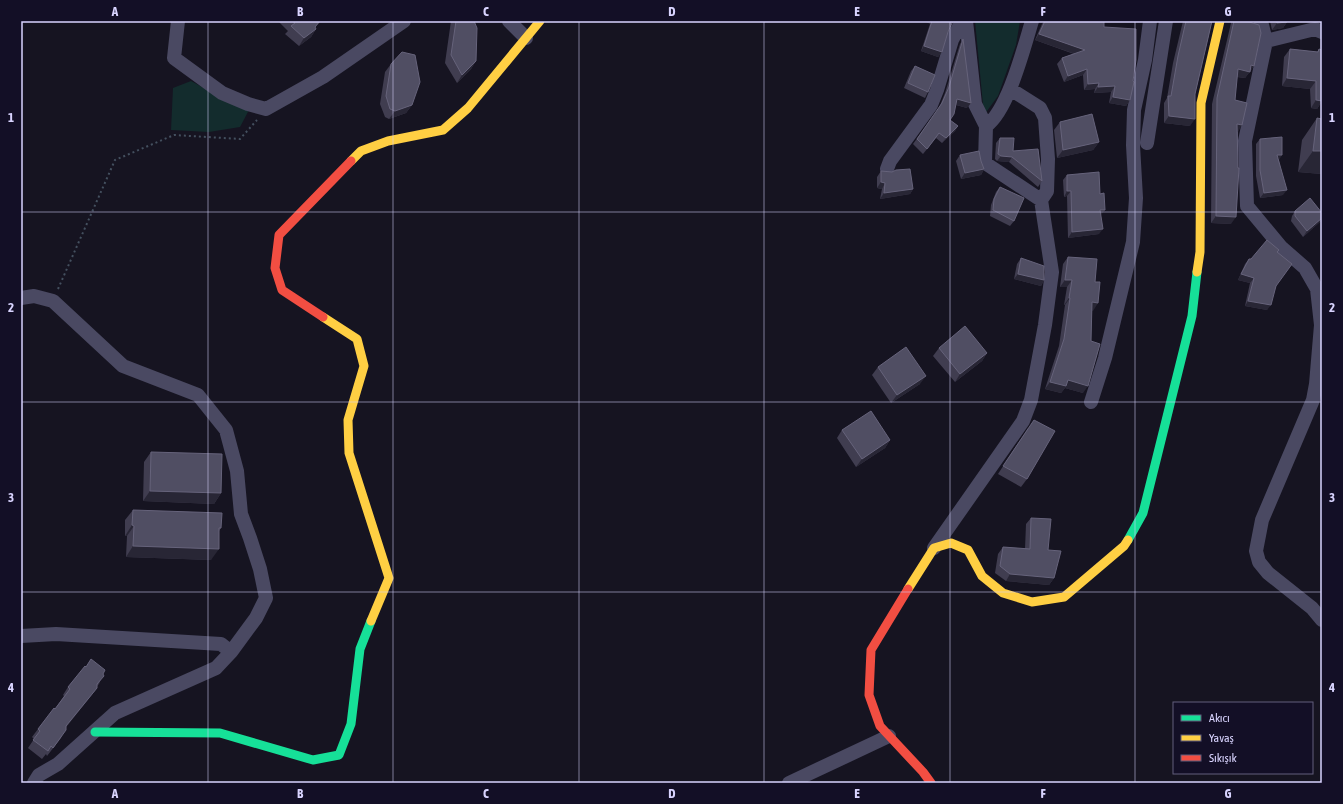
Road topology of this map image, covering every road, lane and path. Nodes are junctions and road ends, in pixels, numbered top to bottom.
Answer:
1 (178, 21) edge
2 (404, 21) edge
3 (509, 21) edge
4 (540, 21) edge
5 (962, 21) edge
6 (966, 21) edge
7 (1032, 21) edge
8 (1150, 21) edge
9 (1166, 21) edge
10 (1220, 21) edge
11 (1261, 21) edge
12 (1322, 32) edge
13 (526, 38) junction
14 (1266, 41) junction
15 (1010, 89) junction
16 (266, 109) junction
17 (986, 126) junction
18 (1148, 143) dead end
19 (887, 169) dead end
20 (1041, 200) junction
21 (21, 298) edge
22 (53, 301) junction
23 (1091, 402) dead end
24 (934, 548) junction
25 (1322, 620) edge
26 (21, 636) edge
27 (231, 652) junction
28 (95, 732) junction
29 (889, 736) junction
30 (34, 783) edge
31 (789, 783) edge
32 (931, 783) edge

1 - 16 street
2 - 16 street
3 - 13 street
4 - 13 street
5 - 19 street
6 - 17 street
7 - 15 street
8 - 23 street
9 - 18 street
10 - 24 street
11 - 14 street
12 - 14 street
13 - 28 street
14 - 25 street
15 - 17 street
15 - 20 street
16 - 22 path
17 - 20 street
20 - 24 street
21 - 22 street
22 - 27 street
24 - 29 street
26 - 27 street
27 - 28 street
28 - 30 street
29 - 31 street
29 - 32 street

